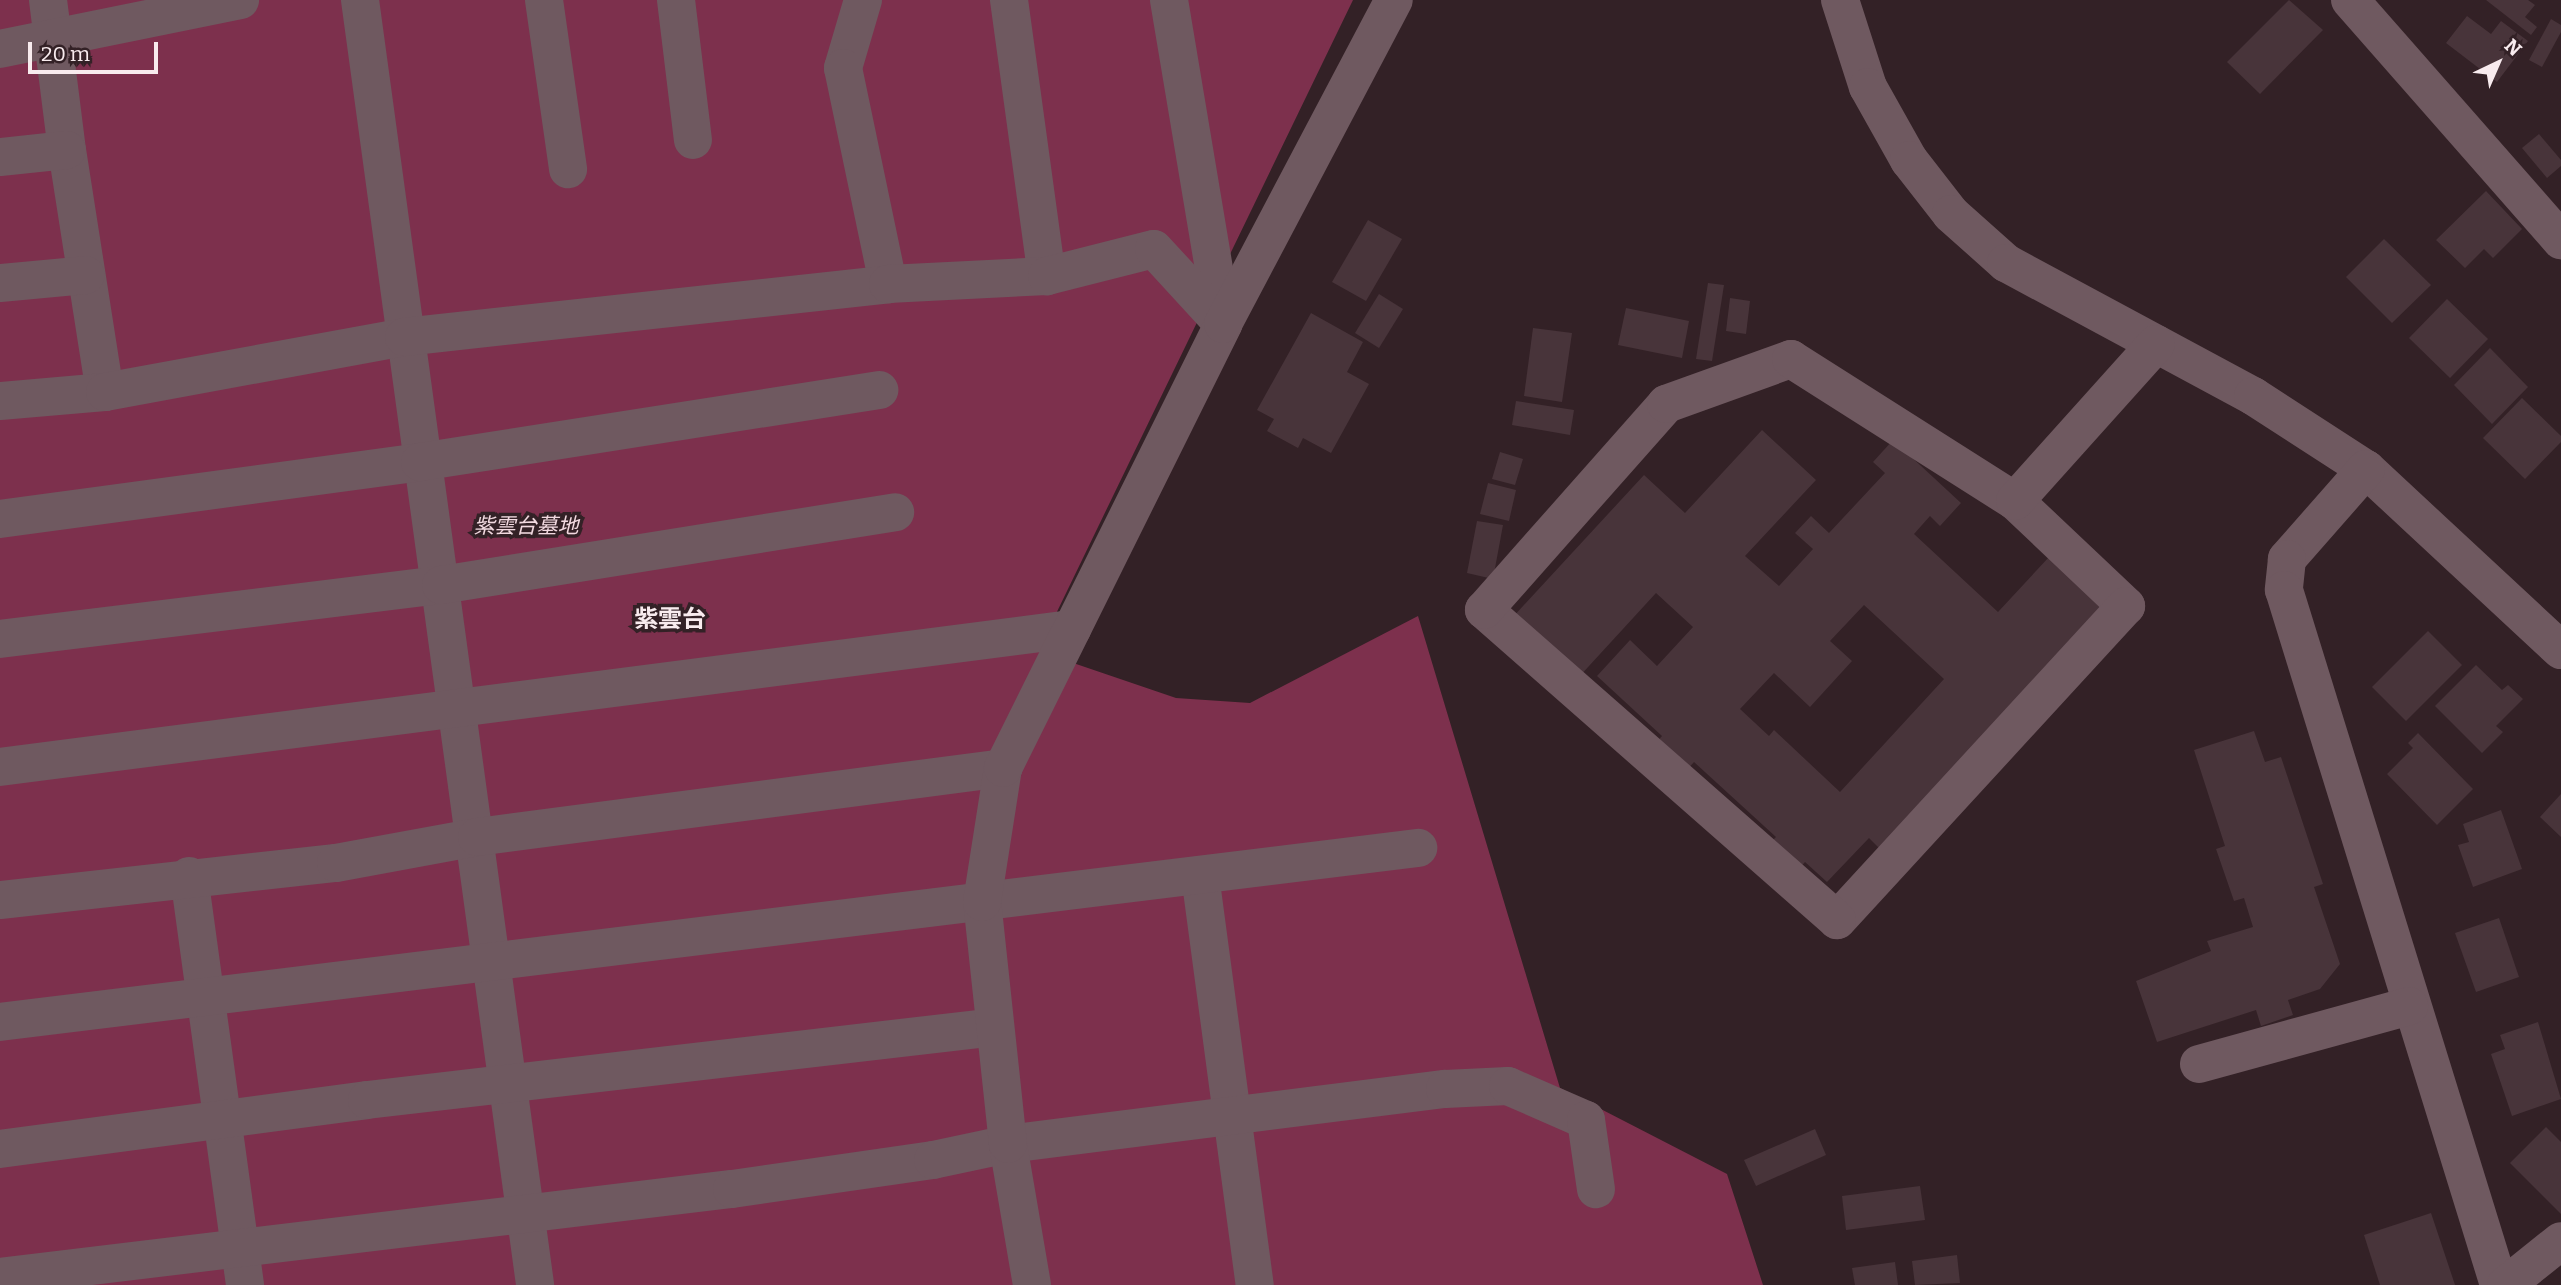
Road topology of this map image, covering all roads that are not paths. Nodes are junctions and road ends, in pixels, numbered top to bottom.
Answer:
1 (48, 0) edge
2 (240, 0) edge
3 (360, 0) edge
4 (544, 0) edge
5 (676, 0) edge
6 (863, 0) edge
7 (1009, 0) edge
8 (1169, 0) edge
9 (1394, 0) edge
10 (1840, 0) edge
11 (2350, 0) edge
12 (52, 41) junction
13 (0, 49) edge
14 (693, 140) dead end
15 (66, 150) junction
16 (0, 157) edge
17 (568, 170) dead end
18 (2561, 240) edge
19 (86, 275) junction
20 (1047, 276) junction
21 (0, 283) edge
22 (888, 284) junction
23 (1223, 324) junction
24 (404, 337) junction
25 (2156, 344) junction
26 (879, 390) dead end
27 (105, 392) junction
28 (0, 401) edge
29 (420, 461) junction
30 (2366, 469) junction
31 (2015, 501) junction
32 (895, 512) dead end
33 (0, 519) edge
34 (441, 585) junction
35 (1072, 629) junction
36 (0, 639) edge
37 (2561, 650) edge
38 (460, 710) junction
39 (0, 767) edge
40 (1003, 768) junction
41 (477, 837) junction
42 (1418, 848) dead end
43 (1200, 875) junction
44 (189, 876) junction
45 (0, 900) edge
46 (982, 902) junction
47 (493, 961) junction
48 (209, 997) junction
49 (2409, 1006) junction
50 (0, 1022) edge
51 (995, 1027) junction
52 (2199, 1064) dead end
53 (508, 1084) junction
54 (1235, 1116) junction
55 (224, 1118) junction
56 (1007, 1144) junction
57 (0, 1149) edge
58 (1596, 1189) dead end
59 (525, 1210) junction
60 (2561, 1241) edge
61 (241, 1247) junction
62 (0, 1277) edge
63 (245, 1285) edge
64 (535, 1285) edge
65 (1032, 1285) edge
66 (1255, 1285) edge
67 (2499, 1285) edge
68 (2505, 1285) edge

1 - 12 street
2 - 12 street
3 - 24 street
4 - 17 street
5 - 14 street
6 - 22 street
7 - 20 street
8 - 23 street
9 - 23 street
10 - 25 street
11 - 18 street
12 - 13 street
12 - 15 street
15 - 16 street
15 - 19 street
19 - 21 street
19 - 27 street
20 - 22 street
20 - 23 street
22 - 24 street
23 - 35 street
24 - 27 street
24 - 29 street
25 - 30 street
25 - 31 street
26 - 29 street
27 - 28 street
29 - 33 street
29 - 34 street
30 - 37 street
30 - 49 street
31 - 31 street
32 - 34 street
34 - 36 street
34 - 38 street
35 - 38 street
35 - 40 street
38 - 39 street
38 - 41 street
40 - 41 street
40 - 46 street
41 - 44 street
41 - 47 street
42 - 43 street
43 - 46 street
43 - 54 street
44 - 45 street
44 - 48 street
46 - 47 street
46 - 51 street
47 - 48 street
47 - 53 street
48 - 50 street
48 - 55 street
49 - 52 street
49 - 67 street
51 - 53 street
51 - 56 street
53 - 55 street
53 - 59 street
54 - 56 street
54 - 58 street
54 - 66 street
55 - 57 street
55 - 61 street
56 - 59 street
56 - 65 street
59 - 61 street
59 - 64 street
60 - 68 street
61 - 62 street
61 - 63 street

